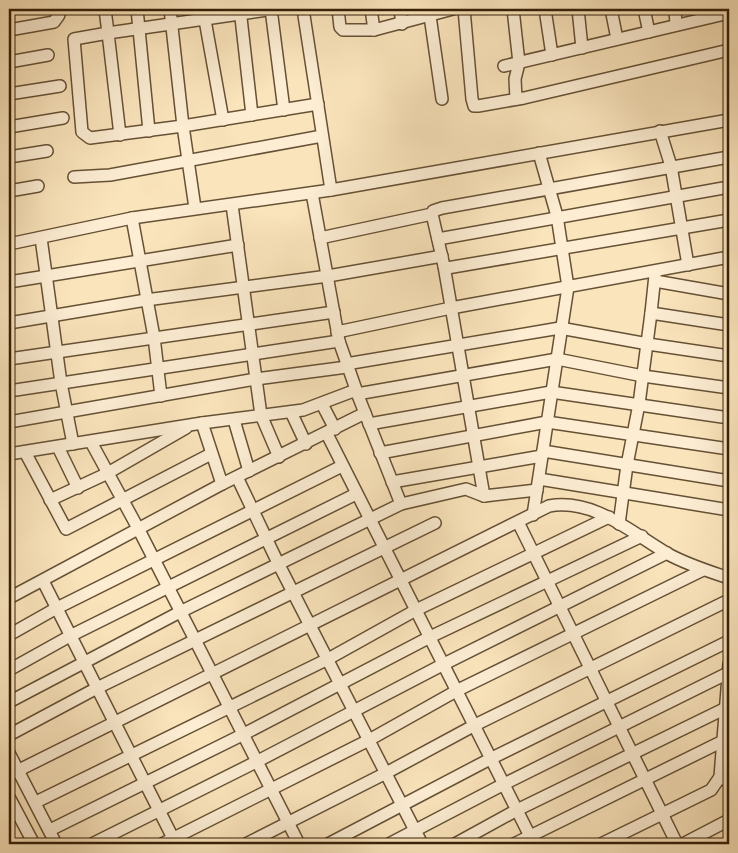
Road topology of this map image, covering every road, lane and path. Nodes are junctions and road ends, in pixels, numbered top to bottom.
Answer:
1 (58, 9) edge
2 (105, 9) edge
3 (138, 9) edge
4 (170, 9) edge
5 (271, 9) edge
6 (274, 9) edge
7 (303, 9) edge
8 (338, 9) edge
9 (371, 9) edge
10 (400, 9) edge
11 (453, 9) edge
12 (464, 9) edge
13 (513, 9) edge
14 (545, 9) edge
15 (578, 9) edge
16 (611, 9) edge
17 (644, 9) edge
18 (675, 9) edge
19 (240, 11) edge
20 (709, 13) edge
21 (729, 13) edge
22 (203, 14) edge
23 (430, 16) junction
24 (172, 24) junction
25 (402, 24) junction
26 (676, 26) junction
27 (140, 28) junction
28 (9, 30) edge
29 (374, 30) junction
30 (649, 32) junction
31 (108, 33) junction
32 (617, 40) junction
33 (582, 48) junction
34 (729, 50) edge
35 (48, 55) dead end
36 (552, 55) junction
37 (9, 62) edge
38 (519, 63) junction
39 (504, 66) dead end
40 (60, 86) dead end
41 (9, 94) edge
42 (442, 99) dead end
43 (516, 99) junction
44 (318, 104) junction
45 (284, 110) junction
46 (252, 115) junction
47 (63, 118) dead end
48 (223, 120) junction
49 (729, 120) edge
50 (183, 126) junction
51 (9, 127) edge
52 (149, 131) junction
53 (660, 131) junction
54 (120, 135) junction
55 (322, 136) junction
56 (47, 151) dead end
57 (539, 153) junction
58 (9, 157) edge
59 (729, 157) edge
60 (187, 161) junction
61 (671, 166) junction
62 (74, 177) dead end
63 (38, 186) dead end
64 (729, 187) edge
65 (551, 189) junction
66 (330, 190) junction
67 (9, 192) edge
68 (312, 193) junction
69 (676, 196) junction
70 (232, 205) junction
71 (195, 208) junction
72 (432, 214) junction
73 (557, 216) junction
74 (132, 218) junction
75 (729, 220) edge
76 (682, 228) junction
77 (41, 238) junction
78 (320, 238) junction
79 (438, 239) junction
80 (9, 244) edge
81 (238, 244) junction
82 (561, 248) junction
83 (729, 257) edge
84 (140, 259) junction
85 (443, 261) junction
86 (688, 265) junction
87 (46, 275) junction
88 (328, 276) junction
89 (655, 276) junction
90 (9, 282) edge
91 (244, 286) junction
92 (568, 287) junction
93 (729, 294) edge
94 (146, 300) junction
95 (451, 308) junction
96 (334, 312) junction
97 (651, 313) junction
98 (52, 314) junction
99 (9, 323) edge
100 (249, 323) junction
101 (729, 325) edge
102 (560, 328) junction
103 (338, 336) junction
104 (154, 337) junction
105 (648, 344) junction
106 (456, 346) junction
107 (57, 352) junction
108 (253, 355) junction
109 (729, 356) edge
110 (9, 359) edge
111 (556, 359) junction
112 (347, 365) junction
113 (158, 369) junction
114 (463, 376) junction
115 (643, 376) junction
116 (256, 379) junction
117 (61, 384) junction
118 (729, 388) edge
119 (9, 391) edge
120 (357, 392) junction
121 (551, 392) junction
122 (161, 396) junction
123 (322, 404) junction
124 (640, 404) junction
125 (468, 405) junction
126 (67, 412) junction
127 (291, 412) junction
128 (261, 415) junction
129 (729, 418) edge
130 (367, 419) junction
131 (234, 420) junction
132 (9, 422) edge
133 (547, 422) junction
134 (197, 424) junction
135 (331, 432) junction
136 (473, 435) junction
137 (633, 435) junction
138 (91, 442) junction
139 (73, 444) junction
140 (306, 444) junction
141 (58, 447) junction
142 (729, 449) edge
143 (25, 452) junction
144 (380, 453) junction
145 (9, 454) edge
146 (211, 454) junction
147 (543, 454) junction
148 (278, 457) junction
149 (627, 465) junction
150 (342, 466) junction
151 (479, 466) junction
152 (249, 471) junction
153 (106, 474) junction
154 (237, 477) junction
155 (729, 481) edge
156 (392, 482) junction
157 (222, 484) junction
158 (538, 484) junction
159 (78, 488) junction
160 (356, 494) junction
161 (623, 494) junction
162 (484, 496) junction
163 (50, 500) junction
164 (122, 501) junction
165 (401, 504) junction
166 (729, 510) edge
167 (253, 511) junction
168 (533, 515) junction
169 (609, 517) junction
170 (370, 520) junction
171 (518, 522) junction
172 (434, 523) dead end
173 (620, 524) junction
174 (138, 530) junction
175 (642, 536) junction
176 (267, 540) junction
177 (384, 548) junction
178 (667, 553) junction
179 (532, 554) junction
180 (153, 560) junction
181 (278, 563) junction
182 (704, 570) junction
183 (729, 578) edge
184 (400, 579) junction
185 (43, 581) junction
186 (546, 582) junction
187 (168, 586) junction
188 (293, 592) junction
189 (9, 598) edge
190 (729, 600) edge
191 (559, 608) junction
192 (56, 609) junction
193 (416, 610) junction
194 (180, 612) junction
195 (311, 625) junction
196 (9, 635) edge
197 (572, 635) junction
198 (70, 636) junction
199 (430, 637) junction
200 (194, 641) junction
201 (729, 641) edge
202 (328, 659) junction
203 (84, 662) junction
204 (444, 664) junction
205 (729, 669) edge
206 (9, 670) edge
207 (590, 670) junction
208 (211, 675) junction
209 (341, 683) junction
210 (97, 688) junction
211 (458, 690) junction
212 (9, 702) edge
213 (606, 703) junction
214 (228, 707) junction
215 (726, 708) junction
216 (354, 712) junction
217 (115, 724) junction
218 (475, 725) junction
219 (619, 729) junction
220 (9, 735) edge
221 (242, 735) junction
222 (369, 740) junction
223 (722, 741) junction
224 (9, 753) edge
225 (632, 755) junction
226 (132, 756) junction
227 (492, 758) junction
228 (256, 762) junction
229 (14, 773) edge
230 (386, 773) junction
231 (724, 779) edge
232 (644, 781) junction
233 (144, 784) junction
234 (504, 784) junction
235 (272, 788) junction
236 (9, 797) edge
237 (36, 802) junction
238 (402, 806) junction
239 (517, 810) junction
240 (160, 811) junction
241 (662, 815) junction
242 (729, 820) edge
243 (288, 823) junction
244 (50, 830) junction
245 (415, 831) junction
246 (532, 840) edge
247 (175, 842) edge
248 (34, 844) edge
249 (56, 844) edge
250 (92, 844) edge
251 (162, 844) edge
252 (246, 844) edge
253 (299, 844) edge
254 (328, 844) edge
255 (389, 844) edge
256 (422, 844) edge
257 (455, 844) edge
258 (514, 844) edge
259 (601, 844) edge
260 (677, 844) edge
261 (683, 844) edge

1 - 28 street
2 - 31 street
3 - 27 street
4 - 24 street
5 - 6 street
5 - 19 street
5 - 45 street
7 - 44 street
8 - 29 street
9 - 29 street
10 - 25 street
11 - 23 street
12 - 43 street
13 - 38 street
14 - 36 street
15 - 33 street
16 - 32 street
17 - 30 street
18 - 26 street
19 - 22 street
19 - 46 street
20 - 21 street
20 - 26 street
22 - 24 street
22 - 48 street
23 - 25 street
23 - 42 street
24 - 27 street
24 - 50 street
25 - 29 street
26 - 30 street
27 - 31 street
27 - 52 street
30 - 32 street
31 - 54 street
31 - 54 street
32 - 33 street
33 - 36 street
34 - 43 street
35 - 37 street
36 - 38 street
38 - 39 street
38 - 43 street
40 - 41 street
44 - 45 street
44 - 55 street
45 - 46 street
46 - 48 street
47 - 51 street
48 - 50 street
49 - 53 street
50 - 52 street
50 - 60 street
52 - 54 street
53 - 57 street
53 - 61 street
55 - 60 street
55 - 66 street
56 - 58 street
57 - 65 street
57 - 66 street
59 - 61 street
60 - 62 street
60 - 71 street
61 - 65 street
61 - 69 street
63 - 67 street
64 - 69 street
65 - 72 street
65 - 73 street
66 - 68 street
68 - 70 street
68 - 78 street
69 - 73 street
69 - 76 street
70 - 71 street
70 - 81 street
71 - 74 street
72 - 78 street
72 - 79 street
73 - 79 street
73 - 82 street
74 - 77 street
74 - 84 street
75 - 76 street
76 - 82 street
76 - 86 street
77 - 80 street
77 - 87 street
78 - 88 street
79 - 85 street
81 - 84 street
81 - 91 street
82 - 85 street
82 - 92 street
83 - 86 street
84 - 87 street
84 - 94 street
85 - 88 street
85 - 95 street
86 - 89 street
87 - 90 street
87 - 98 street
88 - 91 street
88 - 96 street
89 - 92 street
89 - 93 street
89 - 97 street
91 - 94 street
91 - 100 street
92 - 95 street
92 - 102 street
94 - 98 street
94 - 104 street
95 - 103 street
95 - 106 street
96 - 100 street
96 - 103 street
97 - 101 street
97 - 105 street
98 - 99 street
98 - 107 street
100 - 104 street
100 - 108 street
102 - 105 street
102 - 106 street
102 - 111 street
103 - 108 street
103 - 112 street
104 - 107 street
104 - 113 street
105 - 109 street
105 - 115 street
106 - 112 street
106 - 114 street
107 - 110 street
107 - 117 street
108 - 113 street
108 - 116 street
111 - 114 street
111 - 115 street
111 - 121 street
112 - 116 street
112 - 120 street
113 - 117 street
113 - 122 street
114 - 120 street
114 - 125 street
115 - 118 street
115 - 124 street
116 - 122 street
116 - 128 street
117 - 119 street
117 - 126 street
120 - 123 street
120 - 130 street
121 - 124 street
121 - 125 street
121 - 133 street
122 - 126 street
123 - 127 street
123 - 135 street
124 - 129 street
124 - 137 street
125 - 130 street
125 - 136 street
126 - 132 street
126 - 139 street
127 - 128 street
127 - 140 street
128 - 131 street
128 - 148 street
130 - 135 street
130 - 144 street
131 - 134 street
131 - 152 street
133 - 136 street
133 - 137 street
133 - 147 street
134 - 138 street
134 - 146 street
134 - 153 street
135 - 140 street
135 - 150 street
136 - 144 street
136 - 151 street
137 - 142 street
137 - 149 street
138 - 139 street
138 - 153 street
139 - 141 street
140 - 148 street
141 - 143 street
141 - 159 street
143 - 145 street
143 - 163 street
144 - 156 street
146 - 157 street
146 - 164 street
147 - 149 street
147 - 151 street
147 - 158 street
148 - 152 street
149 - 155 street
149 - 161 street
150 - 160 street
150 - 167 street
151 - 156 street
151 - 162 street
152 - 154 street
153 - 159 street
153 - 164 street
154 - 157 street
154 - 167 street
156 - 165 street
157 - 174 street
158 - 161 street
158 - 162 street
158 - 168 street
159 - 163 street
160 - 170 street
160 - 176 street
161 - 166 street
161 - 173 street
162 - 165 street
163 - 164 street
164 - 174 street
165 - 170 street
167 - 176 street
167 - 180 street
168 - 169 street
168 - 171 street
169 - 173 street
169 - 179 street
170 - 177 street
170 - 181 street
171 - 179 street
171 - 184 street
172 - 177 street
173 - 175 street
174 - 180 street
174 - 185 street
175 - 178 street
175 - 186 street
176 - 181 street
176 - 187 street
177 - 184 street
177 - 188 street
178 - 182 street
178 - 191 street
179 - 186 street
179 - 193 street
180 - 187 street
180 - 192 street
181 - 188 street
181 - 194 street
182 - 183 street
182 - 197 street
184 - 193 street
184 - 195 street
185 - 189 street
185 - 192 street
186 - 191 street
186 - 199 street
187 - 194 street
187 - 198 street
188 - 195 street
188 - 200 street
190 - 207 street
191 - 197 street
191 - 204 street
192 - 196 street
192 - 198 street
193 - 199 street
193 - 202 street
194 - 200 street
194 - 203 street
195 - 202 street
195 - 208 street
197 - 207 street
197 - 211 street
198 - 203 street
198 - 206 street
199 - 204 street
199 - 209 street
200 - 208 street
200 - 210 street
201 - 213 street
202 - 209 street
202 - 214 street
203 - 210 street
203 - 212 street
204 - 211 street
204 - 216 street
205 - 215 street
205 - 219 street
207 - 213 street
207 - 218 street
208 - 214 street
208 - 217 street
209 - 216 street
209 - 221 street
210 - 217 street
210 - 220 street
211 - 218 street
211 - 222 street
213 - 219 street
213 - 227 street
214 - 221 street
214 - 226 street
215 - 223 street
215 - 225 street
216 - 222 street
216 - 228 street
217 - 226 street
217 - 229 street
218 - 227 street
218 - 230 street
219 - 225 street
219 - 234 street
221 - 228 street
221 - 233 street
222 - 230 street
222 - 235 street
223 - 231 street
223 - 232 street
224 - 229 street
225 - 232 street
225 - 239 street
226 - 233 street
226 - 237 street
227 - 234 street
227 - 238 street
228 - 235 street
228 - 240 street
229 - 237 street
230 - 238 street
230 - 243 street
231 - 241 street
232 - 241 street
232 - 246 street
233 - 240 street
233 - 244 street
234 - 239 street
234 - 245 street
235 - 243 street
235 - 247 street
236 - 248 street
237 - 244 street
238 - 245 street
238 - 254 street
239 - 246 street
239 - 257 street
240 - 247 street
240 - 250 street
241 - 259 street
241 - 260 street
242 - 261 street
243 - 252 street
243 - 253 street
244 - 249 street
245 - 255 street
245 - 256 street
246 - 258 street
247 - 251 street

